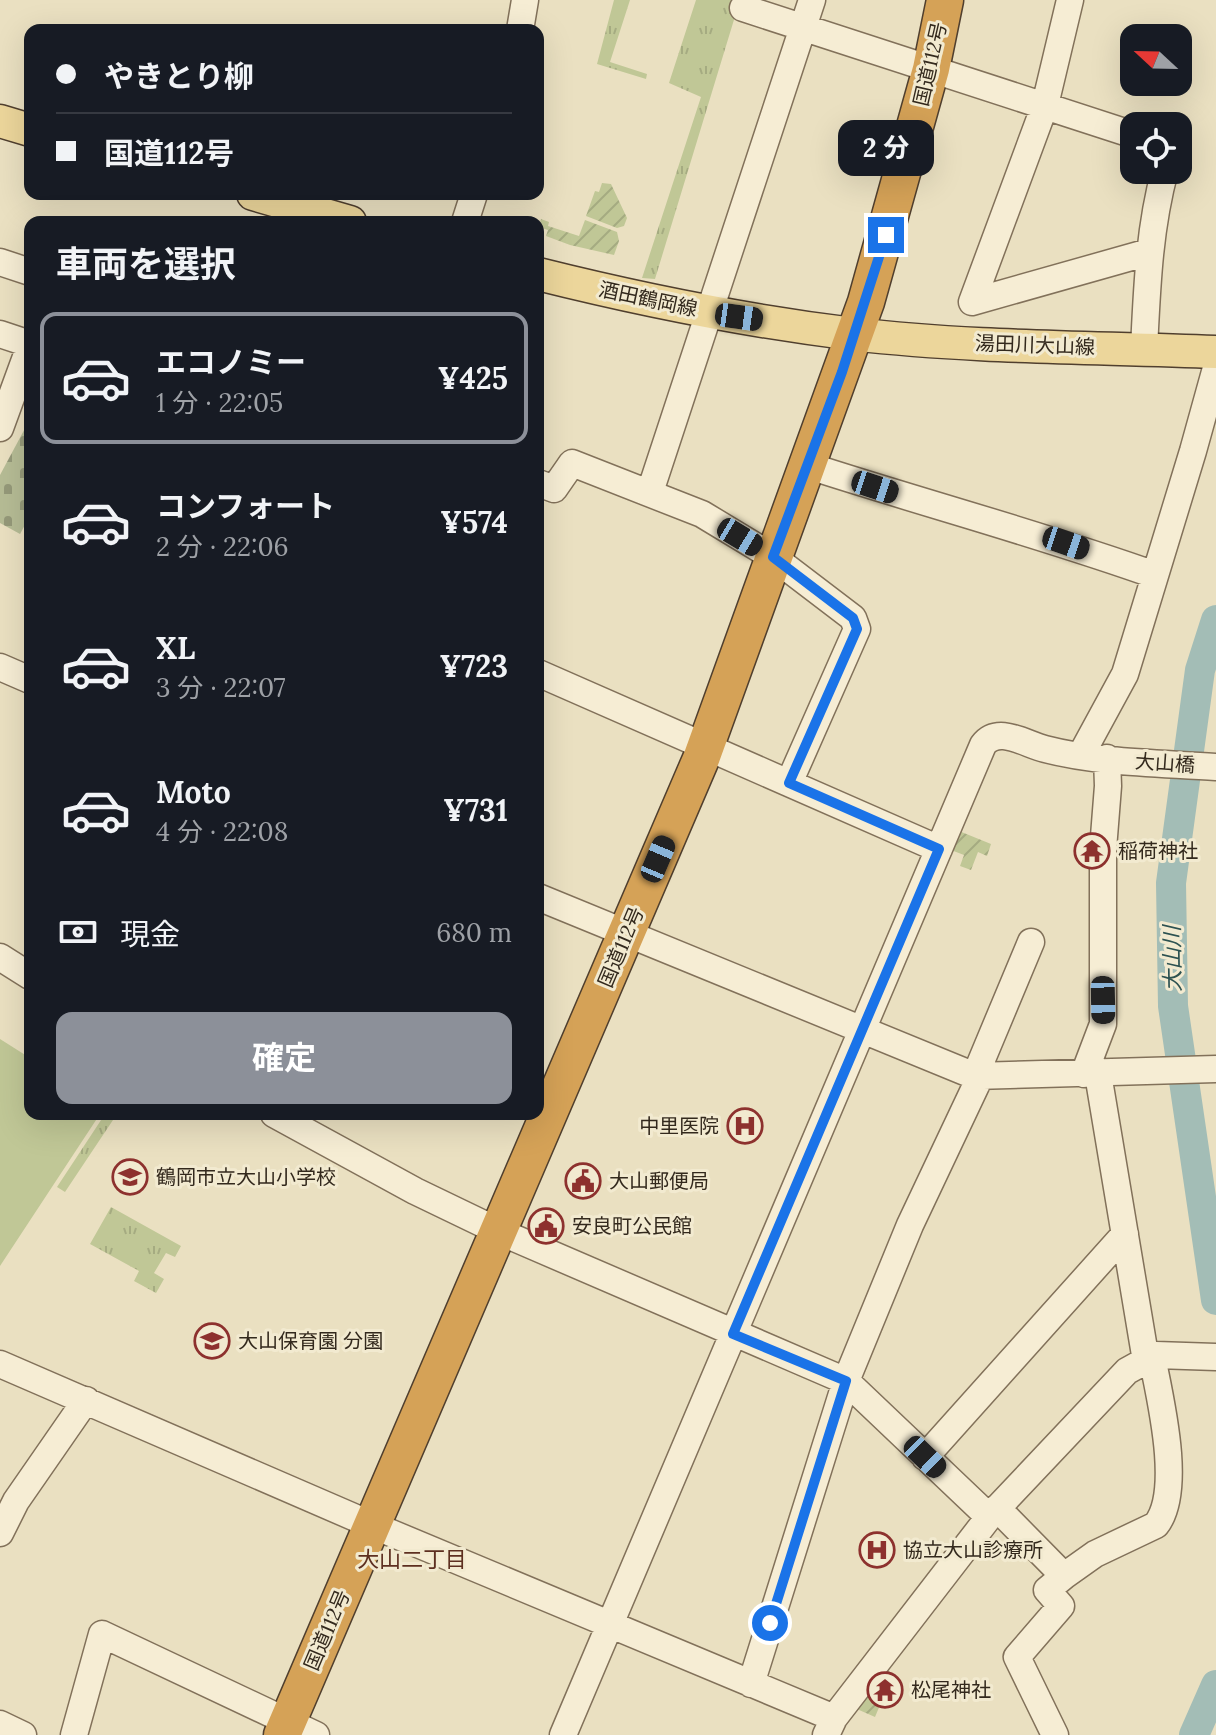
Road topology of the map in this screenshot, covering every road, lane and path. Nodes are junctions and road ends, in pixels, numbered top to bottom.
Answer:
1 (525, 0) edge
2 (812, 0) edge
3 (945, 0) edge
4 (1070, 0) edge
5 (743, 8) dead end
6 (521, 24) edge
7 (803, 27) junction
8 (931, 69) junction
9 (1045, 105) junction
10 (1120, 130) edge
11 (1161, 184) edge
12 (267, 200) edge
13 (304, 216) edge
14 (1149, 252) junction
15 (0, 262) edge
16 (24, 270) edge
17 (544, 275) edge
18 (710, 313) junction
19 (0, 334) edge
20 (855, 334) junction
21 (24, 343) edge
22 (1144, 349) junction
23 (1216, 352) edge
24 (24, 362) edge
25 (1216, 368) edge
26 (0, 428) edge
27 (806, 465) junction
28 (544, 485) edge
29 (650, 492) junction
30 (773, 557) junction
31 (1155, 575) junction
32 (0, 667) edge
33 (544, 676) edge
34 (24, 677) edge
35 (706, 746) junction
36 (1101, 758) junction
37 (1216, 767) edge
38 (789, 783) junction
39 (939, 849) junction
40 (544, 899) edge
41 (627, 933) junction
42 (1031, 942) dead end
43 (0, 957) edge
44 (24, 972) edge
45 (864, 1029) junction
46 (1216, 1069) edge
47 (1097, 1074) junction
48 (978, 1076) junction
49 (285, 1120) edge
50 (498, 1231) junction
51 (1125, 1234) junction
52 (733, 1334) junction
53 (1216, 1357) edge
54 (1151, 1358) junction
55 (0, 1364) edge
56 (846, 1381) junction
57 (86, 1400) junction
58 (925, 1457) junction
59 (993, 1513) junction
60 (372, 1525) junction
61 (0, 1533) edge
62 (1064, 1576) junction
63 (610, 1626) junction
64 (751, 1684) junction
65 (0, 1724) edge
66 (830, 1726) edge
67 (295, 1731) edge
68 (23, 1735) edge
69 (74, 1735) edge
70 (563, 1735) edge
71 (1055, 1735) edge

1 - 6 street
2 - 7 street
3 - 8 highway, 国道112号
4 - 9 street
5 - 7 street
7 - 8 street
7 - 18 street
8 - 9 street
8 - 20 highway, 国道112号
9 - 10 street
9 - 14 street
11 - 14 street
12 - 13 main road
14 - 22 street
15 - 16 street
17 - 18 main road, 酒田鶴岡線
18 - 20 main road, 酒田鶴岡線
18 - 29 street
19 - 21 street
20 - 22 main road, 湯田川大山線
20 - 27 highway, 国道112号
22 - 23 main road, 湯田川大山線
24 - 26 street
25 - 31 street
27 - 30 highway, 国道112号
27 - 31 street
28 - 29 street
29 - 30 street
30 - 35 highway, 国道112号
30 - 38 street
31 - 36 street
32 - 34 street
33 - 35 street
35 - 38 street
35 - 41 highway, 国道112号
36 - 37 street, 大山橋
36 - 39 street, 大山橋
36 - 47 street
38 - 39 street
39 - 45 street
40 - 41 street
41 - 45 street
41 - 50 highway, 国道112号
42 - 48 street
43 - 44 street
45 - 48 street
45 - 52 street
46 - 47 street
47 - 48 street
47 - 51 street
48 - 56 street
49 - 50 street
50 - 52 street
50 - 60 highway, 国道112号
51 - 54 street
51 - 58 street
52 - 56 street
52 - 63 street
53 - 54 street
54 - 59 street
54 - 62 street
55 - 57 street
56 - 58 street
56 - 64 street
57 - 60 street
57 - 61 street
58 - 59 street
59 - 62 street
59 - 66 street
60 - 63 street
60 - 67 highway, 国道112号
62 - 71 street
63 - 64 street
63 - 70 street
64 - 66 street
65 - 68 street
67 - 69 street

